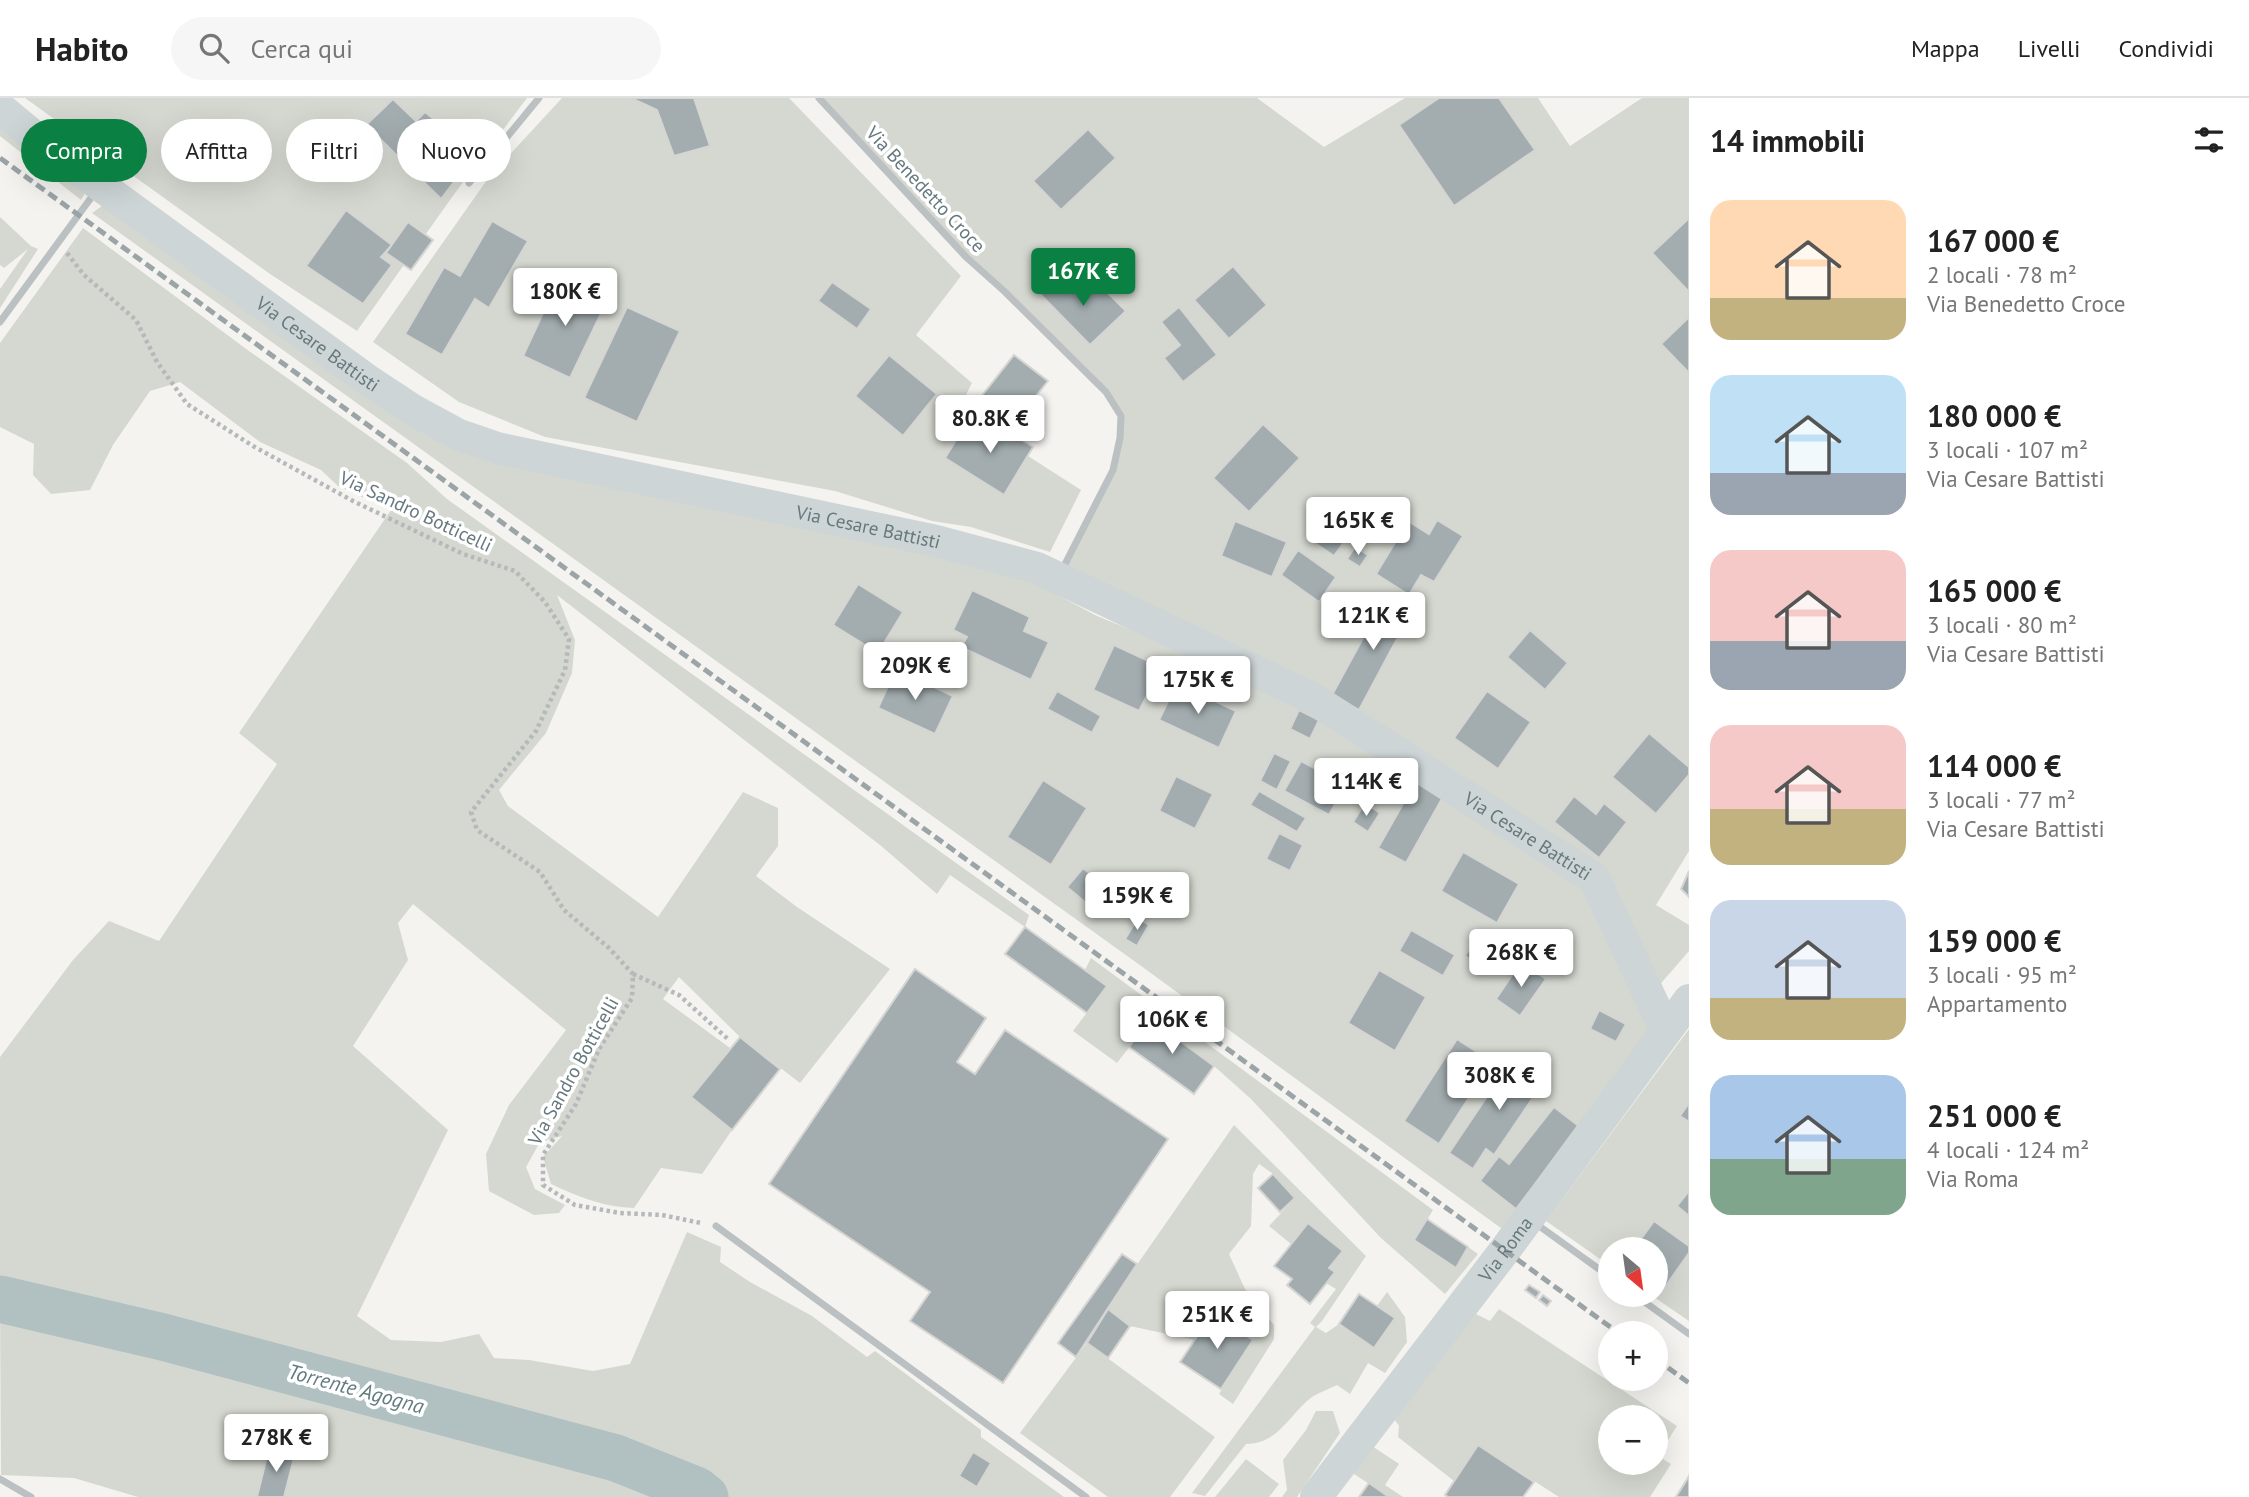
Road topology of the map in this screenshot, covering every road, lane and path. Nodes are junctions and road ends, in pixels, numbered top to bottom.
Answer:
1 (539, 98) edge
2 (819, 98) edge
3 (0, 108) edge
4 (469, 183) dead end
5 (101, 185) junction
6 (58, 242) junction
7 (0, 322) edge
8 (1058, 578) junction
9 (633, 974) junction
10 (1689, 1000) edge
11 (1666, 1031) junction
12 (729, 1040) dead end
13 (1528, 1218) junction
14 (716, 1226) joint
15 (1598, 1268) edge
16 (1652, 1307) edge
17 (1689, 1334) edge
18 (0, 1479) edge
19 (31, 1497) edge
20 (1086, 1497) edge
21 (1316, 1497) edge

1 - 4 street
2 - 8 street, Via Benedetto Croce
3 - 5 street, Via Cesare Battisti
5 - 6 street
5 - 8 street, Via Cesare Battisti
6 - 7 street
6 - 9 path, Via Sandro Botticelli
8 - 11 street, Via Cesare Battisti
9 - 12 path
9 - 14 path, Via Sandro Botticelli
10 - 11 street, Via Roma
11 - 13 street, Via Roma
13 - 15 street
13 - 21 street, Via Roma
14 - 20 street
16 - 17 street
18 - 19 street

